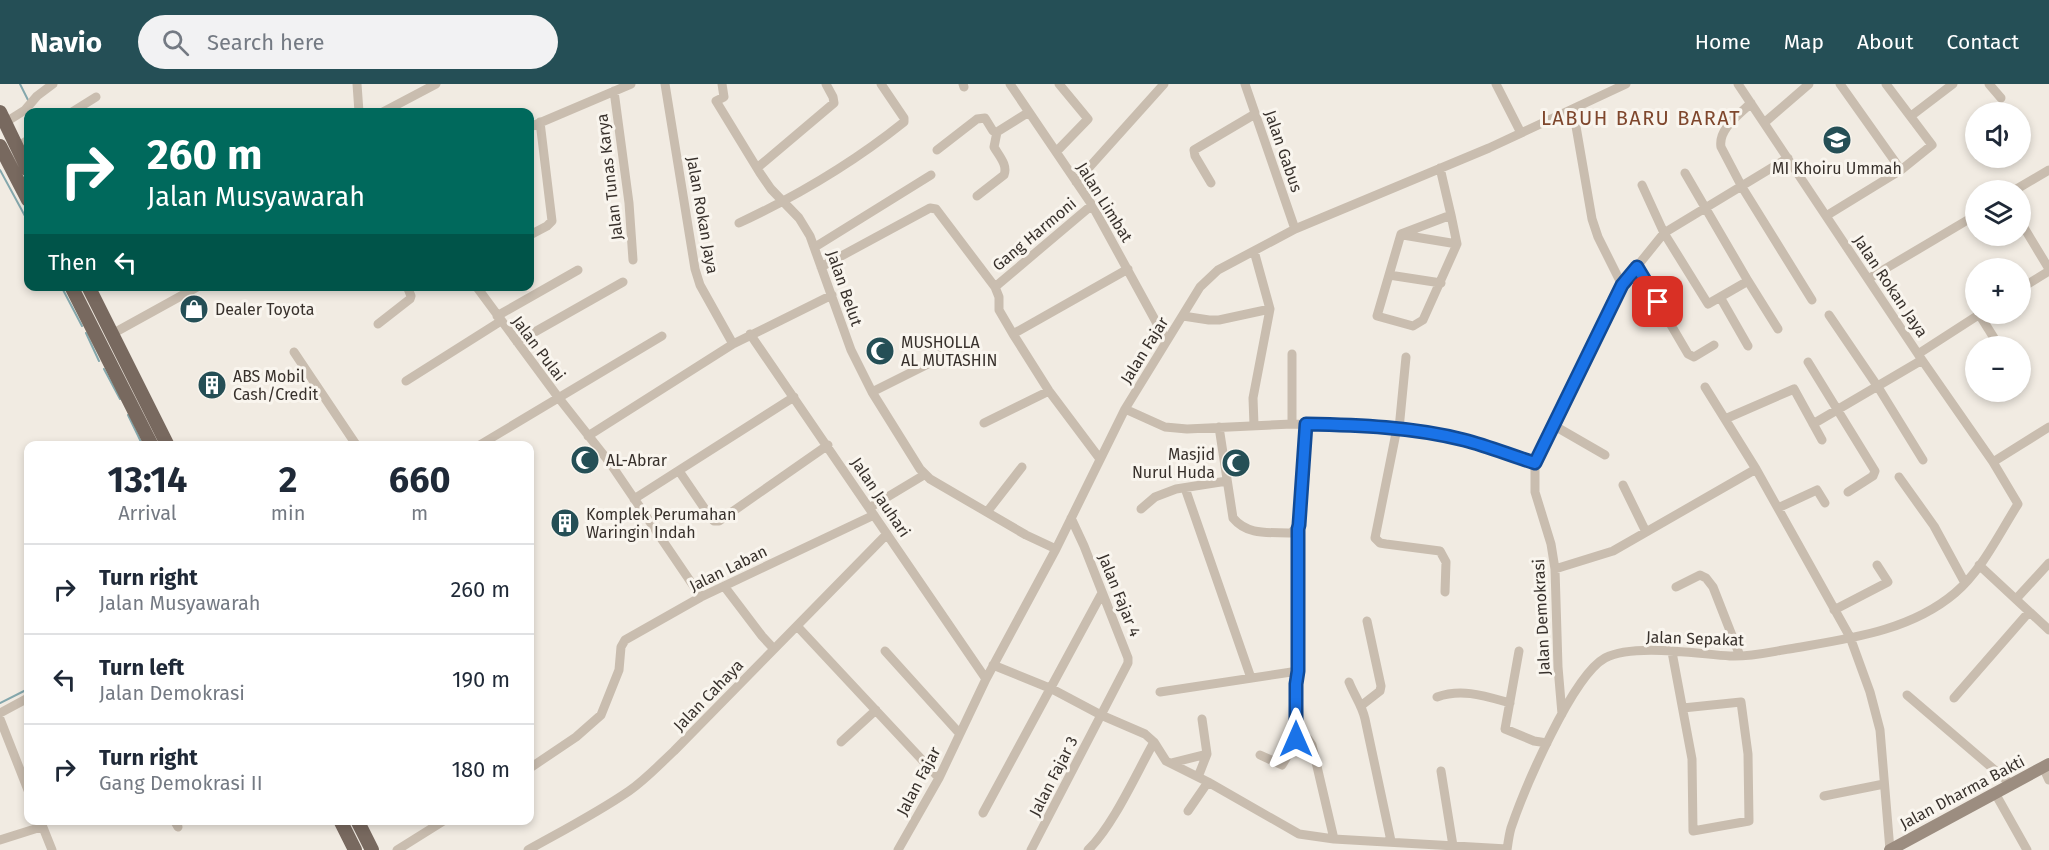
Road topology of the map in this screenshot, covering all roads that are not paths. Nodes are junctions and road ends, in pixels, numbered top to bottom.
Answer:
1 (53, 84) edge
2 (357, 84) edge
3 (436, 84) edge
4 (631, 84) edge
5 (665, 84) edge
6 (722, 84) edge
7 (826, 84) edge
8 (882, 84) edge
9 (1010, 84) edge
10 (1059, 84) edge
11 (1164, 84) edge
12 (1245, 84) edge
13 (1496, 84) edge
14 (1626, 84) edge
15 (1738, 84) edge
16 (1809, 84) edge
17 (1840, 84) edge
18 (1953, 84) edge
19 (1989, 84) edge
20 (1891, 86) edge
21 (614, 91) junction
22 (96, 97) dead end
23 (2001, 98) dead end
24 (1750, 103) junction
25 (27, 108) edge
26 (78, 108) edge
27 (359, 108) edge
28 (391, 108) edge
29 (24, 110) edge
30 (1573, 110) junction
31 (1029, 112) junction
32 (1255, 114) junction
33 (1911, 116) junction
34 (3, 117) edge
35 (540, 123) junction
36 (1764, 123) junction
37 (534, 125) edge
38 (997, 132) junction
39 (1521, 133) junction
40 (23, 143) edge
41 (0, 146) edge
42 (937, 150) dead end
43 (1056, 152) junction
44 (1788, 158) junction
45 (757, 168) junction
46 (1440, 168) junction
47 (1900, 170) junction
48 (2049, 170) edge
49 (1685, 173) dead end
50 (931, 175) dead end
51 (2031, 181) edge
52 (1076, 182) junction
53 (1211, 183) dead end
54 (1642, 185) dead end
55 (1742, 187) junction
56 (24, 192) edge
57 (976, 196) dead end
58 (785, 201) junction
59 (1092, 205) junction
60 (1706, 208) junction
61 (1451, 215) junction
62 (1827, 216) junction
63 (1965, 221) edge
64 (739, 223) dead end
65 (1294, 229) junction
66 (534, 233) edge
67 (1664, 233) junction
68 (1401, 234) junction
69 (2031, 240) edge
70 (1457, 244) junction
71 (815, 247) junction
72 (1254, 251) junction
73 (633, 260) dead end
74 (821, 267) junction
75 (1637, 267) junction
76 (1128, 269) junction
77 (578, 270) dead end
78 (2049, 270) edge
79 (1389, 275) junction
80 (1868, 279) junction
81 (1748, 281) junction
82 (623, 282) dead end
83 (2031, 282) edge
84 (1441, 283) junction
85 (1622, 285) junction
86 (995, 287) junction
87 (74, 291) edge
88 (90, 291) edge
89 (191, 291) edge
90 (409, 291) edge
91 (479, 291) edge
92 (832, 295) junction
93 (1720, 297) junction
94 (1812, 300) dead end
95 (1270, 309) junction
96 (1829, 315) dead end
97 (1183, 316) junction
98 (499, 319) junction
99 (378, 324) dead end
100 (1965, 324) edge
101 (1778, 329) dead end
102 (112, 334) junction
103 (750, 334) junction
104 (1013, 334) junction
105 (662, 336) dead end
106 (1166, 340) junction
107 (517, 342) junction
108 (935, 343) dead end
109 (733, 344) junction
110 (1714, 345) dead end
111 (1748, 346) dead end
112 (294, 352) dead end
113 (1292, 354) dead end
114 (1406, 357) dead end
115 (1920, 357) junction
116 (1808, 362) dead end
117 (406, 381) dead end
118 (1705, 387) dead end
119 (1878, 387) junction
120 (1049, 391) junction
121 (872, 392) junction
122 (794, 397) junction
123 (558, 398) junction
124 (1125, 409) junction
125 (1839, 409) junction
126 (1725, 420) junction
127 (984, 423) dead end
128 (1292, 424) junction
129 (1306, 424) junction
130 (1813, 424) junction
131 (1553, 425) junction
132 (1254, 426) junction
133 (1219, 427) junction
134 (2049, 427) edge
135 (1398, 429) junction
136 (588, 436) junction
137 (1822, 440) dead end
138 (149, 441) edge
139 (166, 441) edge
140 (354, 441) edge
141 (486, 441) edge
142 (828, 445) junction
143 (1605, 455) dead end
144 (1100, 459) junction
145 (1923, 460) dead end
146 (1993, 462) junction
147 (1535, 463) junction
148 (1022, 467) dead end
149 (1756, 469) junction
150 (679, 471) junction
151 (924, 475) junction
152 (1899, 477) dead end
153 (1227, 482) junction
154 (1623, 485) dead end
155 (1185, 488) junction
156 (1848, 492) dead end
157 (634, 499) junction
158 (1825, 503) dead end
159 (2018, 504) joint
160 (1778, 508) junction
161 (1141, 509) dead end
162 (872, 511) junction
163 (987, 512) junction
164 (1071, 518) junction
165 (1298, 529) junction
166 (1647, 532) junction
167 (887, 534) junction
168 (1056, 549) junction
169 (2049, 563) edge
170 (1878, 565) dead end
171 (1979, 565) junction
172 (1555, 569) junction
173 (1965, 583) junction
174 (724, 586) junction
175 (1676, 587) dead end
176 (1445, 592) dead end
177 (1102, 593) junction
178 (701, 597) junction
179 (2016, 599) junction
180 (1834, 609) junction
181 (2029, 612) junction
182 (1367, 621) dead end
183 (797, 626) junction
184 (2049, 630) edge
185 (1850, 638) junction
186 (774, 649) junction
187 (885, 651) dead end
188 (1519, 651) dead end
189 (1672, 652) junction
190 (1740, 656) junction
191 (993, 665) junction
192 (1298, 671) junction
193 (1251, 678) junction
194 (986, 679) junction
195 (1349, 682) dead end
196 (1052, 690) junction
197 (1160, 692) dead end
198 (1907, 694) dead end
199 (1437, 696) dead end
200 (1954, 698) dead end
201 (24, 700) edge
202 (1510, 702) junction
203 (1362, 705) junction
204 (1683, 708) junction
205 (876, 710) junction
206 (0, 713) edge
207 (1562, 714) junction
208 (1101, 715) junction
209 (0, 719) edge
210 (1202, 719) dead end
211 (1297, 732) junction
212 (960, 734) junction
213 (1154, 741) junction
214 (842, 742) dead end
215 (1547, 743) junction
216 (1207, 754) junction
217 (1260, 755) dead end
218 (1171, 763) junction
219 (534, 765) edge
220 (2046, 765) edge
221 (1441, 771) dead end
222 (939, 777) junction
223 (1198, 777) junction
224 (24, 780) edge
225 (2049, 780) edge
226 (1208, 782) junction
227 (1884, 784) junction
228 (2011, 784) junction
229 (1995, 793) junction
230 (1824, 796) dead end
231 (1188, 811) dead end
232 (983, 813) dead end
233 (38, 825) edge
234 (41, 825) edge
235 (342, 825) edge
236 (360, 825) edge
237 (437, 825) edge
238 (1334, 839) junction
239 (0, 840) edge
240 (1391, 841) junction
241 (1453, 846) junction
242 (52, 850) edge
243 (355, 850) edge
244 (372, 850) edge
245 (397, 850) edge
246 (528, 850) edge
247 (899, 850) edge
248 (1031, 850) edge
249 (1088, 850) edge
250 (1507, 850) edge
251 (1890, 850) edge
252 (2027, 850) edge

1 - 25 street
2 - 27 street
3 - 28 street
4 - 21 street
5 - 109 street, Jalan Rokan Jaya
6 - 45 street, Jalan Belut
7 - 45 street
8 - 58 street
9 - 31 street, Jalan Limbat
10 - 43 street
11 - 52 street
12 - 32 street, Jalan Gabus
13 - 39 street
14 - 30 street, Jalan Fajar
15 - 24 street, Jalan Rokan Jaya
16 - 36 street
17 - 47 street
18 - 33 street
19 - 23 street
20 - 33 street
21 - 35 street
21 - 73 street, Jalan Tunas Karya
22 - 26 street
24 - 36 street, Jalan Rokan Jaya
24 - 55 street
29 - 34 street
30 - 39 street, Jalan Fajar
30 - 85 street
31 - 38 street
31 - 43 street, Jalan Limbat
32 - 53 street
32 - 65 street, Jalan Gabus
33 - 47 street
34 - 40 main road
35 - 37 street
35 - 66 street
36 - 44 street, Jalan Rokan Jaya
38 - 42 street
38 - 57 street
39 - 46 street, Jalan Fajar
41 - 56 main road
43 - 52 street, Jalan Limbat
44 - 55 street, Jalan Demokrasi
44 - 62 street, Jalan Rokan Jaya
45 - 58 street, Jalan Belut
46 - 61 street
46 - 65 street, Jalan Fajar
47 - 62 street
48 - 51 street
49 - 60 street
50 - 71 street
52 - 59 street, Jalan Limbat
54 - 67 street
55 - 60 street, Jalan Demokrasi
55 - 94 street
58 - 64 street
58 - 71 street, Jalan Belut
59 - 76 street, Jalan Limbat
59 - 86 street, Gang Harmoni
60 - 67 street, Jalan Demokrasi
60 - 81 street
61 - 68 street
61 - 70 street
62 - 80 street, Jalan Rokan Jaya
63 - 80 street
65 - 72 street, Jalan Fajar
67 - 75 street, Jalan Demokrasi
67 - 93 street
68 - 70 street
68 - 79 street
69 - 78 street
70 - 84 street
71 - 74 street, Jalan Belut
72 - 95 street
72 - 97 street, Jalan Fajar
74 - 86 street
74 - 92 street, Jalan Belut
75 - 85 street, Jalan Demokrasi
75 - 110 street
76 - 104 street
76 - 106 street, Jalan Limbat
77 - 98 street
78 - 83 street
79 - 84 street
79 - 84 street
80 - 115 street, Jalan Rokan Jaya
81 - 93 street
81 - 101 street
82 - 107 street
85 - 131 street, Jalan Demokrasi
86 - 104 street
87 - 138 main road
88 - 102 main road
89 - 102 street
90 - 99 street
91 - 98 street, Jalan Pulai
92 - 103 street
92 - 121 street, Jalan Belut
93 - 111 street
95 - 97 street
95 - 132 street
96 - 119 street
97 - 106 street, Jalan Fajar
98 - 107 street, Jalan Pulai
98 - 117 street
100 - 115 street
102 - 139 main road
103 - 109 street
103 - 122 street, Jalan Jauhari
104 - 120 street
105 - 123 street
106 - 124 street, Jalan Fajar
107 - 123 street, Jalan Pulai
108 - 121 street
109 - 136 street
112 - 140 street
113 - 128 street
114 - 135 street
115 - 119 street
115 - 146 street, Jalan Rokan Jaya
116 - 125 street
118 - 126 street
119 - 125 street
119 - 145 street
120 - 127 street
120 - 144 street
121 - 151 street, Jalan Belut
122 - 142 street, Jalan Jauhari
122 - 150 street
123 - 136 street, Jalan Pulai
123 - 141 street
124 - 133 street
124 - 144 street, Jalan Fajar
125 - 130 street
125 - 156 street
126 - 130 street
126 - 149 street
128 - 129 street
128 - 132 street
129 - 135 street
129 - 165 street
130 - 137 street
131 - 143 street
131 - 147 street, Jalan Demokrasi
132 - 133 street
133 - 153 street
134 - 146 street
135 - 147 street
135 - 176 street
136 - 157 street, Jalan Pulai
142 - 150 street
142 - 162 street, Jalan Jauhari
144 - 164 street, Jalan Fajar
146 - 159 street, Jalan Rokan Jaya
147 - 172 street, Jalan Demokrasi
148 - 163 street
149 - 160 street
149 - 166 street
150 - 157 street
151 - 162 street, Jalan Laban
151 - 163 street, Jalan Belut
152 - 173 street
153 - 155 street
153 - 165 street
154 - 166 street
155 - 161 street
155 - 193 street
157 - 178 street, Jalan Pulai
158 - 160 street
159 - 171 street, Jalan Sepakat
160 - 180 street
162 - 167 street, Jalan Jauhari
162 - 174 street, Jalan Laban
163 - 168 street, Jalan Belut
164 - 168 street, Jalan Fajar
164 - 177 street, Jalan Fajar 4
165 - 192 street
166 - 172 street
167 - 183 street, Jalan Cahaya
167 - 194 street, Jalan Jauhari
168 - 191 street, Jalan Fajar
169 - 179 street
170 - 180 street
171 - 173 street, Jalan Sepakat
171 - 179 street
172 - 207 street, Jalan Demokrasi
173 - 185 street, Jalan Sepakat
174 - 178 street, Jalan Laban
174 - 186 street
175 - 190 street
177 - 196 street
177 - 208 street, Jalan Fajar 4
178 - 219 street, Jalan Laban
179 - 181 street
180 - 185 street
181 - 184 street
181 - 200 street
182 - 203 street
183 - 186 street, Jalan Cahaya
183 - 205 street
185 - 190 street, Jalan Sepakat
185 - 227 street
186 - 246 street, Jalan Cahaya
187 - 212 street
188 - 202 street
189 - 190 street, Jalan Sepakat
189 - 204 street
189 - 207 street, Jalan Sepakat
191 - 194 street, Jalan Fajar
191 - 196 street
192 - 193 street
192 - 211 street
193 - 197 street
194 - 212 street, Jalan Fajar
195 - 203 street
196 - 208 street
196 - 232 street
198 - 228 street
199 - 202 street
201 - 206 street
202 - 215 street
203 - 240 street
204 - 204 street
205 - 214 street
205 - 222 street
207 - 215 street, Jalan Sepakat
208 - 213 street
208 - 248 street, Jalan Fajar 3
209 - 224 street
210 - 216 street
211 - 217 street
211 - 238 street
212 - 222 street, Jalan Fajar
213 - 218 street
213 - 249 street
215 - 250 street, Jalan Sepakat
216 - 218 street
216 - 223 street
218 - 223 street
220 - 225 street
220 - 228 main road, Jalan Dharma Bakti
221 - 241 street
222 - 247 street, Jalan Fajar
223 - 226 street
226 - 231 street
226 - 238 street
227 - 230 street
227 - 251 street
228 - 229 main road, Jalan Dharma Bakti
229 - 251 main road, Jalan Dharma Bakti
229 - 252 street
233 - 239 street
234 - 242 street
235 - 243 main road
236 - 244 main road
237 - 245 street
238 - 240 street
240 - 241 street
241 - 250 street

